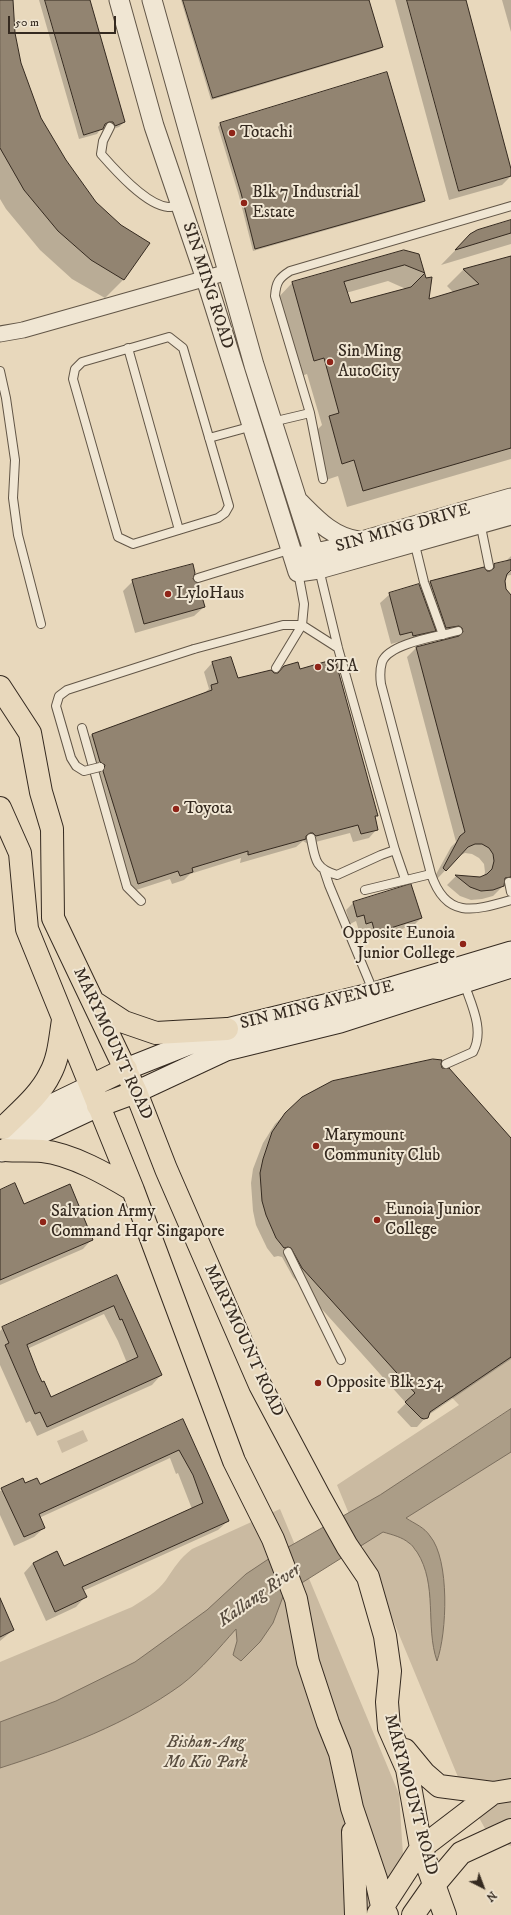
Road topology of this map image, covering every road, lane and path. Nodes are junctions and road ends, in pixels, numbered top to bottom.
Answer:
1 (119, 0) edge
2 (152, 0) edge
3 (110, 127) dead end
4 (181, 206) junction
5 (511, 206) edge
6 (228, 272) junction
7 (206, 278) junction
8 (0, 334) edge
9 (128, 348) junction
10 (0, 371) edge
11 (310, 413) junction
12 (262, 424) junction
13 (209, 438) junction
14 (323, 479) dead end
15 (511, 498) edge
16 (296, 499) junction
17 (511, 515) edge
18 (479, 516) junction
19 (179, 530) junction
20 (413, 534) junction
21 (358, 541) junction
22 (295, 559) junction
23 (316, 561) junction
24 (489, 566) dead end
25 (198, 578) dead end
26 (41, 624) dead end
27 (302, 625) junction
28 (458, 631) dead end
29 (443, 635) junction
30 (338, 648) junction
31 (276, 668) dead end
32 (0, 687) edge
33 (82, 728) dead end
34 (100, 767) dead end
35 (0, 808) edge
36 (311, 838) dead end
37 (395, 850) junction
38 (324, 870) junction
39 (431, 874) junction
40 (405, 879) junction
41 (509, 882) dead end
42 (365, 890) dead end
43 (511, 892) edge
44 (511, 900) edge
45 (141, 901) dead end
46 (511, 952) edge
47 (511, 967) edge
48 (463, 982) junction
49 (374, 993) junction
50 (95, 1003) junction
51 (63, 1020) junction
52 (227, 1029) junction
53 (446, 1064) dead end
54 (126, 1069) junction
55 (136, 1092) junction
56 (95, 1096) junction
57 (2, 1129) edge
58 (3, 1151) edge
59 (133, 1190) junction
60 (288, 1252) dead end
61 (340, 1360) dead end
62 (389, 1728) junction
63 (502, 1791) edge
64 (352, 1808) junction
65 (511, 1830) edge
66 (421, 1848) junction
67 (434, 1885) junction
68 (382, 1912) edge
69 (356, 1915) edge
70 (413, 1915) edge
71 (446, 1915) edge

1 - 4 street, SIN MING ROAD
2 - 6 street, SIN MING ROAD
3 - 4 lane
4 - 7 street, SIN MING ROAD
5 - 11 lane
6 - 7 street
6 - 12 street, SIN MING ROAD
7 - 8 street
7 - 12 street, SIN MING ROAD
9 - 13 lane
9 - 19 lane
9 - 19 lane
10 - 26 lane
11 - 12 lane
11 - 14 lane
12 - 13 lane
12 - 16 street, SIN MING ROAD
12 - 22 street, SIN MING ROAD
13 - 19 lane
15 - 18 street, SIN MING DRIVE
16 - 21 street
16 - 23 street, SIN MING ROAD
17 - 18 street, SIN MING DRIVE
18 - 20 street, SIN MING DRIVE
18 - 24 lane
20 - 21 street, SIN MING DRIVE
20 - 23 street, SIN MING DRIVE
20 - 29 lane
21 - 23 street, SIN MING DRIVE
22 - 23 street, SIN MING DRIVE
22 - 25 lane
22 - 27 lane
23 - 30 lane
27 - 30 lane
27 - 31 lane
27 - 34 lane, bridge
28 - 29 lane
29 - 39 lane
30 - 37 lane
32 - 50 main road, MARYMOUNT ROAD
33 - 45 lane
35 - 51 main road, MARYMOUNT ROAD
36 - 38 lane
37 - 38 lane
37 - 40 lane
38 - 49 lane
39 - 40 lane
39 - 44 lane
40 - 42 lane
41 - 43 lane
46 - 49 main road, SIN MING AVENUE
47 - 48 main road, SIN MING AVENUE
48 - 53 lane
48 - 55 main road, SIN MING AVENUE
49 - 52 main road, SIN MING AVENUE
50 - 52 main road
50 - 54 main road, MARYMOUNT ROAD
51 - 56 main road, MARYMOUNT ROAD
51 - 57 main road
52 - 54 main road, SIN MING AVENUE
54 - 55 main road, MARYMOUNT ROAD
54 - 56 main road
55 - 56 main road
55 - 62 main road, MARYMOUNT ROAD
56 - 57 main road
56 - 58 main road
56 - 59 main road, MARYMOUNT ROAD
58 - 59 main road
59 - 64 main road, MARYMOUNT ROAD
60 - 61 lane
62 - 63 main road
62 - 66 main road, MARYMOUNT ROAD
63 - 66 main road
64 - 68 main road, MARYMOUNT ROAD
64 - 69 main road
65 - 67 main road
66 - 67 main road, MARYMOUNT ROAD
66 - 68 main road
67 - 70 main road
67 - 71 main road, MARYMOUNT ROAD

